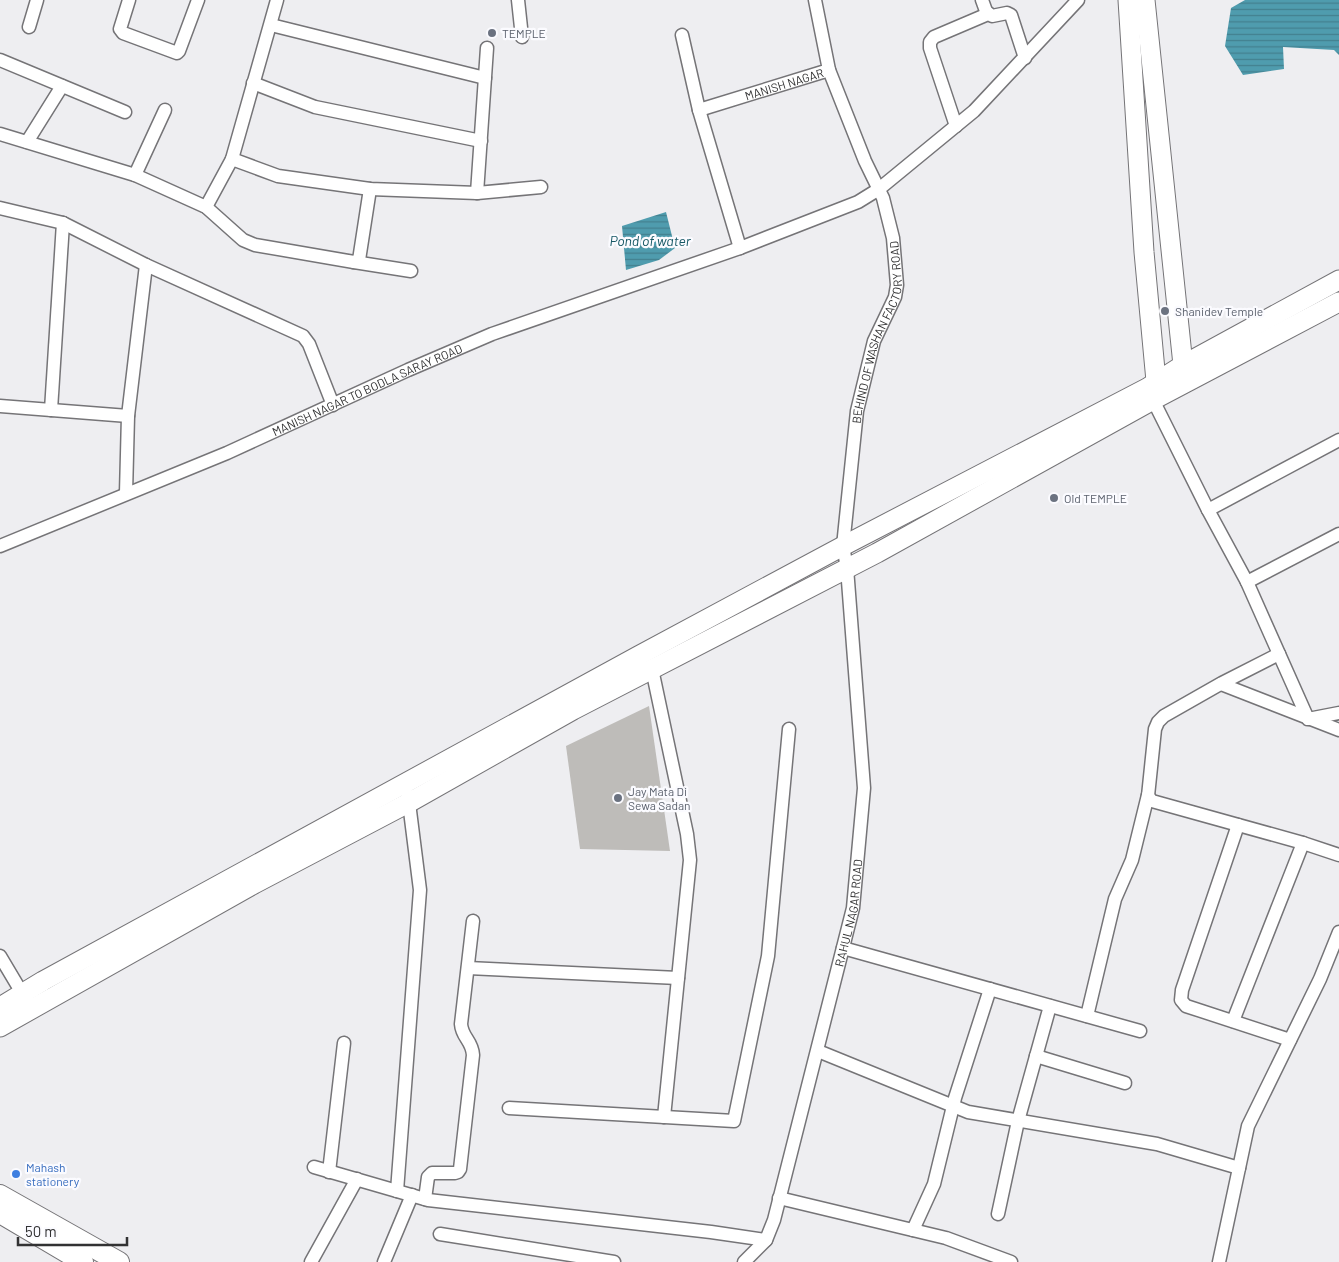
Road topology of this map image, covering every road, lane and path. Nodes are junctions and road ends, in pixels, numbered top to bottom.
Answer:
1 (37, 0) edge
2 (130, 0) edge
3 (198, 0) edge
4 (277, 0) edge
5 (518, 0) edge
6 (815, 0) edge
7 (982, 0) edge
8 (1078, 0) edge
9 (1128, 0) edge
10 (1145, 0) edge
11 (988, 14) junction
12 (271, 25) junction
13 (30, 27) dead end
14 (682, 34) dead end
15 (522, 38) dead end
16 (487, 48) dead end
17 (1025, 58) junction
18 (0, 60) edge
19 (829, 70) junction
20 (485, 78) junction
21 (253, 83) junction
22 (62, 86) junction
23 (166, 110) dead end
24 (699, 110) junction
25 (126, 112) dead end
26 (956, 126) junction
27 (0, 134) edge
28 (481, 141) junction
29 (27, 142) junction
30 (232, 159) junction
31 (135, 175) junction
32 (541, 187) dead end
33 (370, 189) junction
34 (476, 193) junction
35 (881, 194) junction
36 (206, 207) junction
37 (0, 208) edge
38 (63, 223) junction
39 (740, 248) junction
40 (354, 262) junction
41 (146, 265) junction
42 (412, 271) dead end
43 (1339, 280) edge
44 (1339, 302) edge
45 (1184, 365) junction
46 (1152, 389) junction
47 (334, 405) junction
48 (0, 406) edge
49 (51, 410) junction
50 (128, 416) junction
51 (1339, 440) edge
52 (126, 493) junction
53 (1208, 510) junction
54 (1339, 534) edge
55 (0, 546) edge
56 (843, 546) junction
57 (847, 568) junction
58 (1247, 582) junction
59 (1279, 654) junction
60 (652, 669) junction
61 (1221, 684) junction
62 (1339, 713) edge
63 (1308, 719) junction
64 (789, 729) dead end
65 (1339, 730) edge
66 (405, 784) junction
67 (1148, 795) junction
68 (410, 802) junction
69 (1238, 825) junction
70 (1303, 843) junction
71 (1339, 855) edge
72 (473, 921) dead end
73 (1339, 932) edge
74 (843, 948) junction
75 (0, 956) edge
76 (468, 968) junction
77 (678, 978) junction
78 (990, 989) junction
79 (22, 994) junction
80 (0, 1006) edge
81 (1050, 1006) junction
82 (1087, 1016) junction
83 (1233, 1021) junction
84 (0, 1026) edge
85 (1140, 1031) dead end
86 (1290, 1040) junction
87 (344, 1043) dead end
88 (818, 1051) junction
89 (1036, 1056) junction
90 (1125, 1082) dead end
91 (952, 1107) junction
92 (509, 1108) dead end
93 (664, 1117) junction
94 (1018, 1121) junction
95 (314, 1167) dead end
96 (1239, 1168) junction
97 (329, 1172) junction
98 (357, 1179) junction
99 (397, 1191) junction
100 (0, 1195) edge
101 (412, 1195) junction
102 (779, 1198) junction
103 (425, 1199) junction
104 (0, 1213) edge
105 (998, 1214) dead end
106 (913, 1230) junction
107 (440, 1234) dead end
108 (766, 1240) junction
109 (553, 1257) edge
110 (109, 1259) edge
111 (83, 1262) edge
112 (312, 1262) edge
113 (384, 1262) edge
114 (614, 1262) edge
115 (744, 1262) edge
116 (1011, 1262) edge
117 (1219, 1262) edge

1 - 13 street
2 - 3 street
4 - 12 street
5 - 15 street
6 - 19 street, MANISH NAGAR
7 - 11 street
8 - 17 street, MANISH NAGAR TO BODLA SARAY ROAD
9 - 46 main road
10 - 45 main road
11 - 17 street
11 - 26 street
12 - 20 street
12 - 21 street
14 - 24 street
16 - 20 street
17 - 26 street, MANISH NAGAR TO BODLA SARAY ROAD
18 - 22 street
19 - 24 street, MANISH NAGAR
19 - 35 street, BEHIND OF WASHAN FACTORY ROAD
20 - 28 street
21 - 28 street
21 - 30 street
22 - 25 street
22 - 29 street
23 - 31 street
24 - 39 street
26 - 35 street, MANISH NAGAR TO BODLA SARAY ROAD
27 - 29 street
28 - 34 street
29 - 31 street
30 - 33 street
30 - 36 street
31 - 36 street
32 - 34 street
33 - 34 street
33 - 40 street
35 - 39 street, MANISH NAGAR TO BODLA SARAY ROAD
35 - 56 street, BEHIND OF WASHAN FACTORY ROAD
36 - 40 street
37 - 38 street
38 - 41 street
38 - 49 street
39 - 47 street, MANISH NAGAR TO BODLA SARAY ROAD
40 - 42 street
41 - 47 street
41 - 50 street
43 - 45 main road
44 - 46 main road
45 - 46 main road
46 - 53 street
46 - 56 main road
46 - 57 main road
47 - 52 street, MANISH NAGAR TO BODLA SARAY ROAD
48 - 49 street
49 - 50 street
50 - 52 street
51 - 53 street
52 - 55 street, MANISH NAGAR TO BODLA SARAY ROAD
53 - 58 street
54 - 58 street
56 - 57 street, RAHUL NAGAR ROAD
56 - 66 main road
57 - 60 main road
57 - 74 street, RAHUL NAGAR ROAD
58 - 59 street
59 - 61 street
59 - 63 street
60 - 68 main road
60 - 77 street
61 - 63 street
61 - 67 street
62 - 63 street
63 - 65 street
64 - 93 street
66 - 68 street
66 - 79 main road
67 - 69 street
67 - 82 street
68 - 84 main road
68 - 99 street
69 - 70 street
69 - 83 street
70 - 71 street
70 - 83 street
72 - 76 street
73 - 86 street
74 - 78 street
74 - 88 street, RAHUL NAGAR ROAD
75 - 79 street
76 - 77 street
76 - 103 street
77 - 93 street
78 - 81 street
78 - 91 street
79 - 80 main road
81 - 82 street
81 - 89 street
82 - 85 street
83 - 86 street
86 - 96 street
87 - 97 street
88 - 91 street
88 - 102 street, RAHUL NAGAR ROAD
89 - 90 street
89 - 94 street
91 - 94 street
91 - 106 street
92 - 93 street
94 - 96 street
94 - 105 street
95 - 97 street
96 - 117 street
97 - 98 street
98 - 99 street
98 - 112 street
99 - 101 street
100 - 110 main road
101 - 103 street
101 - 113 street
102 - 106 street
102 - 108 street, RAHUL NAGAR ROAD
103 - 108 street
104 - 111 main road
106 - 116 street
107 - 109 street
108 - 115 street, RAHUL NAGAR ROAD
109 - 114 street

